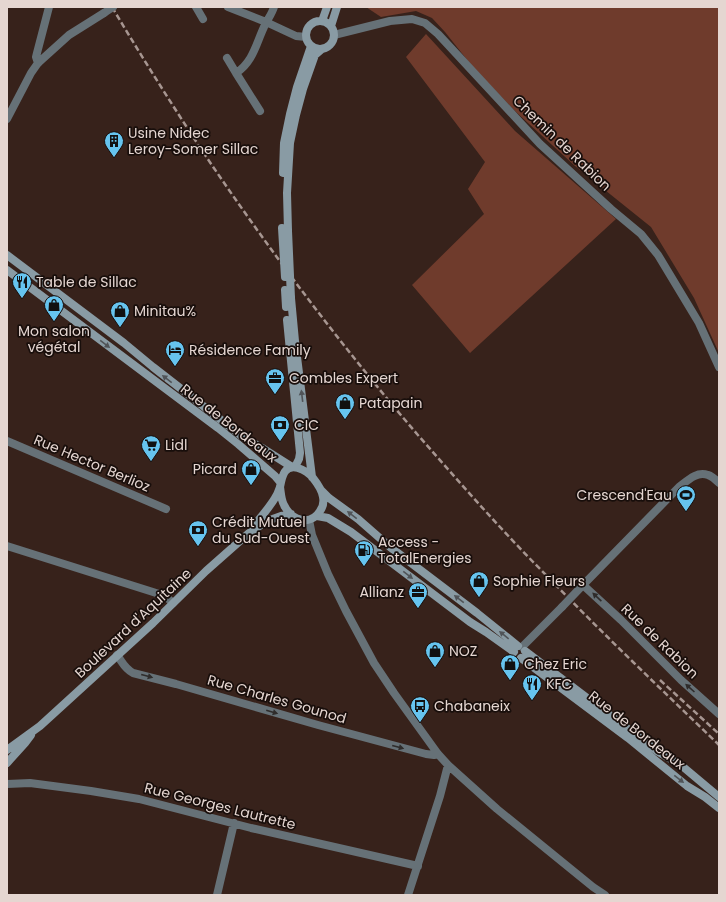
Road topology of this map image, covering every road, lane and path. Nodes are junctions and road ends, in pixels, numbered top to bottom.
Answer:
1 (49, 7) edge
2 (113, 7) edge
3 (196, 7) edge
4 (228, 7) edge
5 (274, 7) edge
6 (327, 7) edge
7 (337, 7) edge
8 (202, 19) dead end
9 (322, 21) junction
10 (266, 22) junction
11 (331, 26) junction
12 (334, 35) junction
13 (306, 37) junction
14 (311, 46) junction
15 (322, 49) junction
16 (227, 58) dead end
17 (38, 63) junction
18 (236, 73) junction
19 (260, 111) dead end
20 (7, 119) edge
21 (285, 230) junction
22 (7, 255) edge
23 (7, 270) edge
24 (719, 367) edge
25 (7, 441) edge
26 (294, 467) junction
27 (312, 477) junction
28 (719, 482) edge
29 (280, 484) junction
30 (321, 490) junction
31 (166, 509) dead end
32 (291, 514) junction
33 (317, 516) junction
34 (308, 520) junction
35 (249, 533) junction
36 (7, 546) edge
37 (584, 585) junction
38 (173, 603) junction
39 (520, 651) junction
40 (117, 655) junction
41 (719, 714) edge
42 (34, 731) junction
43 (7, 750) edge
44 (438, 754) junction
45 (7, 763) edge
46 (448, 765) junction
47 (10, 783) edge
48 (719, 797) edge
49 (719, 808) edge
50 (234, 823) junction
51 (418, 866) junction
52 (216, 895) edge
53 (408, 895) edge
54 (605, 895) edge

1 - 17 street
2 - 17 street, bridge
3 - 8 street
4 - 10 street
5 - 10 street
6 - 9 main road
7 - 11 main road
9 - 11 main road
9 - 13 main road
10 - 13 street
10 - 18 street
11 - 12 main road
12 - 15 main road
12 - 24 street, Chemin de Rabion
13 - 14 main road
14 - 15 main road
14 - 21 main road
15 - 21 main road
16 - 18 street
17 - 20 street
18 - 19 street
21 - 26 main road, bridge
27 -> 21 main road, bridge
26 -> 22 main road, Rue de Bordeaux
23 -> 29 main road, Rue de Bordeaux
25 - 31 street, Rue Hector Berlioz
26 - 27 main road
26 - 29 main road
27 - 30 main road
28 - 37 street
29 - 32 main road
29 - 35 main road, Boulevard d'Aquitaine
30 - 33 main road
39 -> 30 main road, Rue de Bordeaux
32 - 34 main road
32 - 35 main road, Boulevard d'Aquitaine
33 - 34 main road
33 -> 39 main road, Rue de Bordeaux
34 - 44 street
35 - 38 main road, Boulevard d'Aquitaine
36 - 38 street
37 - 39 street, bridge
41 -> 37 street, Rue de Rabion
38 - 40 main road, Boulevard d'Aquitaine
39 - 48 main road, Rue de Bordeaux
39 -> 49 main road, Rue de Bordeaux
40 - 42 main road, Boulevard d'Aquitaine
40 -> 44 street, Rue Charles Gounod
42 - 43 main road, Boulevard d'Aquitaine
42 - 45 main road, Boulevard d'Aquitaine
44 - 46 street
46 - 51 street
46 - 54 street
47 - 50 street, Rue Georges Lautrette
50 - 51 street, Rue Georges Lautrette
50 - 52 street
51 - 53 street

